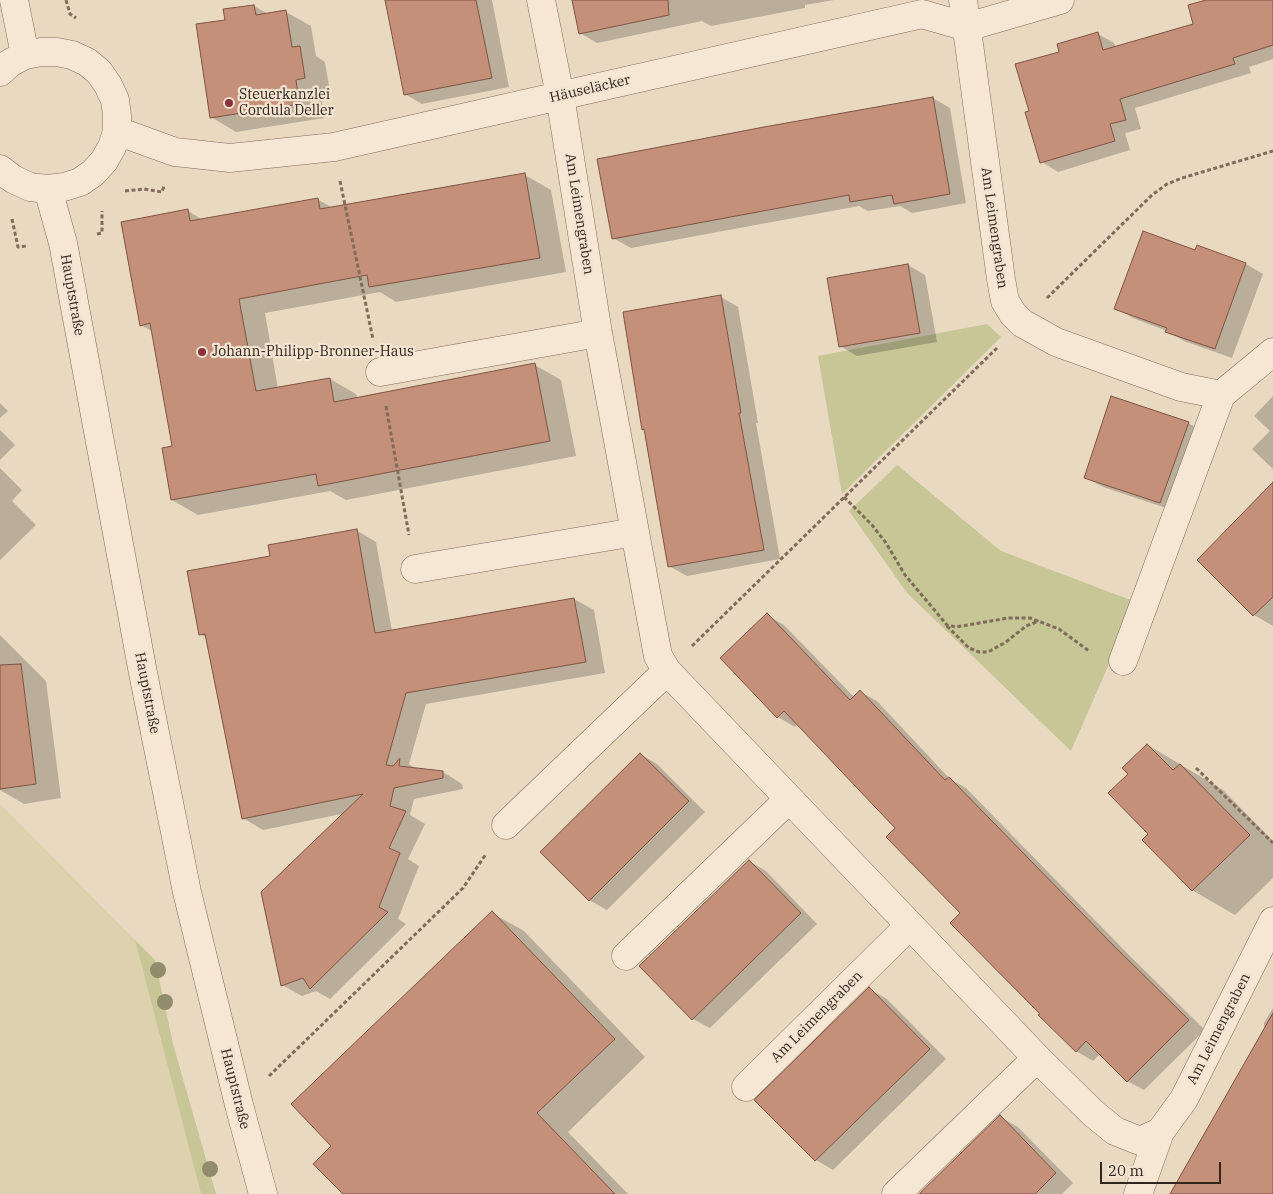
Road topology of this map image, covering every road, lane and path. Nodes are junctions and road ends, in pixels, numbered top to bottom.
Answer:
1 (14, 0) edge
2 (541, 0) edge
3 (963, 0) edge
4 (1060, 0) edge
5 (967, 27) junction
6 (25, 55) junction
7 (0, 72) edge
8 (560, 96) junction
9 (116, 131) junction
10 (1273, 151) edge
11 (0, 169) edge
12 (48, 189) junction
13 (1022, 323) junction
14 (598, 333) junction
15 (1273, 352) edge
16 (380, 372) dead end
17 (1221, 395) junction
18 (844, 497) junction
19 (635, 532) junction
20 (415, 569) dead end
21 (1040, 621) junction
22 (947, 625) junction
23 (1123, 661) joint
24 (667, 671) junction
25 (1196, 768) dead end
26 (790, 799) junction
27 (506, 825) joint
28 (1273, 843) edge
29 (1273, 922) edge
30 (910, 925) junction
31 (626, 956) dead end
32 (1037, 1058) junction
33 (746, 1087) dead end
34 (239, 1106) junction
35 (1160, 1132) junction
36 (263, 1194) edge
37 (896, 1194) edge
38 (1138, 1194) edge

1 - 6 street
2 - 8 street, Am Leimengraben
3 - 5 street, Am Leimengraben
4 - 5 street
5 - 8 street, Häuseläcker
5 - 13 street, Am Leimengraben
6 - 7 street
6 - 9 street
8 - 9 street, Häuseläcker
8 - 14 street, Am Leimengraben
9 - 12 street
10 - 13 path
11 - 12 street
12 - 34 street, Hauptstraße
13 - 17 street, Am Leimengraben
13 - 18 path
14 - 16 street
14 - 19 street, Am Leimengraben
15 - 17 street
17 - 23 street
18 - 22 path
18 - 24 path
19 - 20 street
19 - 24 street, Am Leimengraben
21 - 22 path
21 - 22 path
21 - 23 path
24 - 26 street, Am Leimengraben
24 - 27 street
25 - 28 path
26 - 30 street, Am Leimengraben
26 - 31 street
27 - 34 path
29 - 35 street, Am Leimengraben
30 - 32 street, Am Leimengraben
30 - 33 street, Am Leimengraben
32 - 35 street, Am Leimengraben
32 - 37 street
34 - 36 street, Hauptstraße
35 - 38 street, Am Leimengraben

